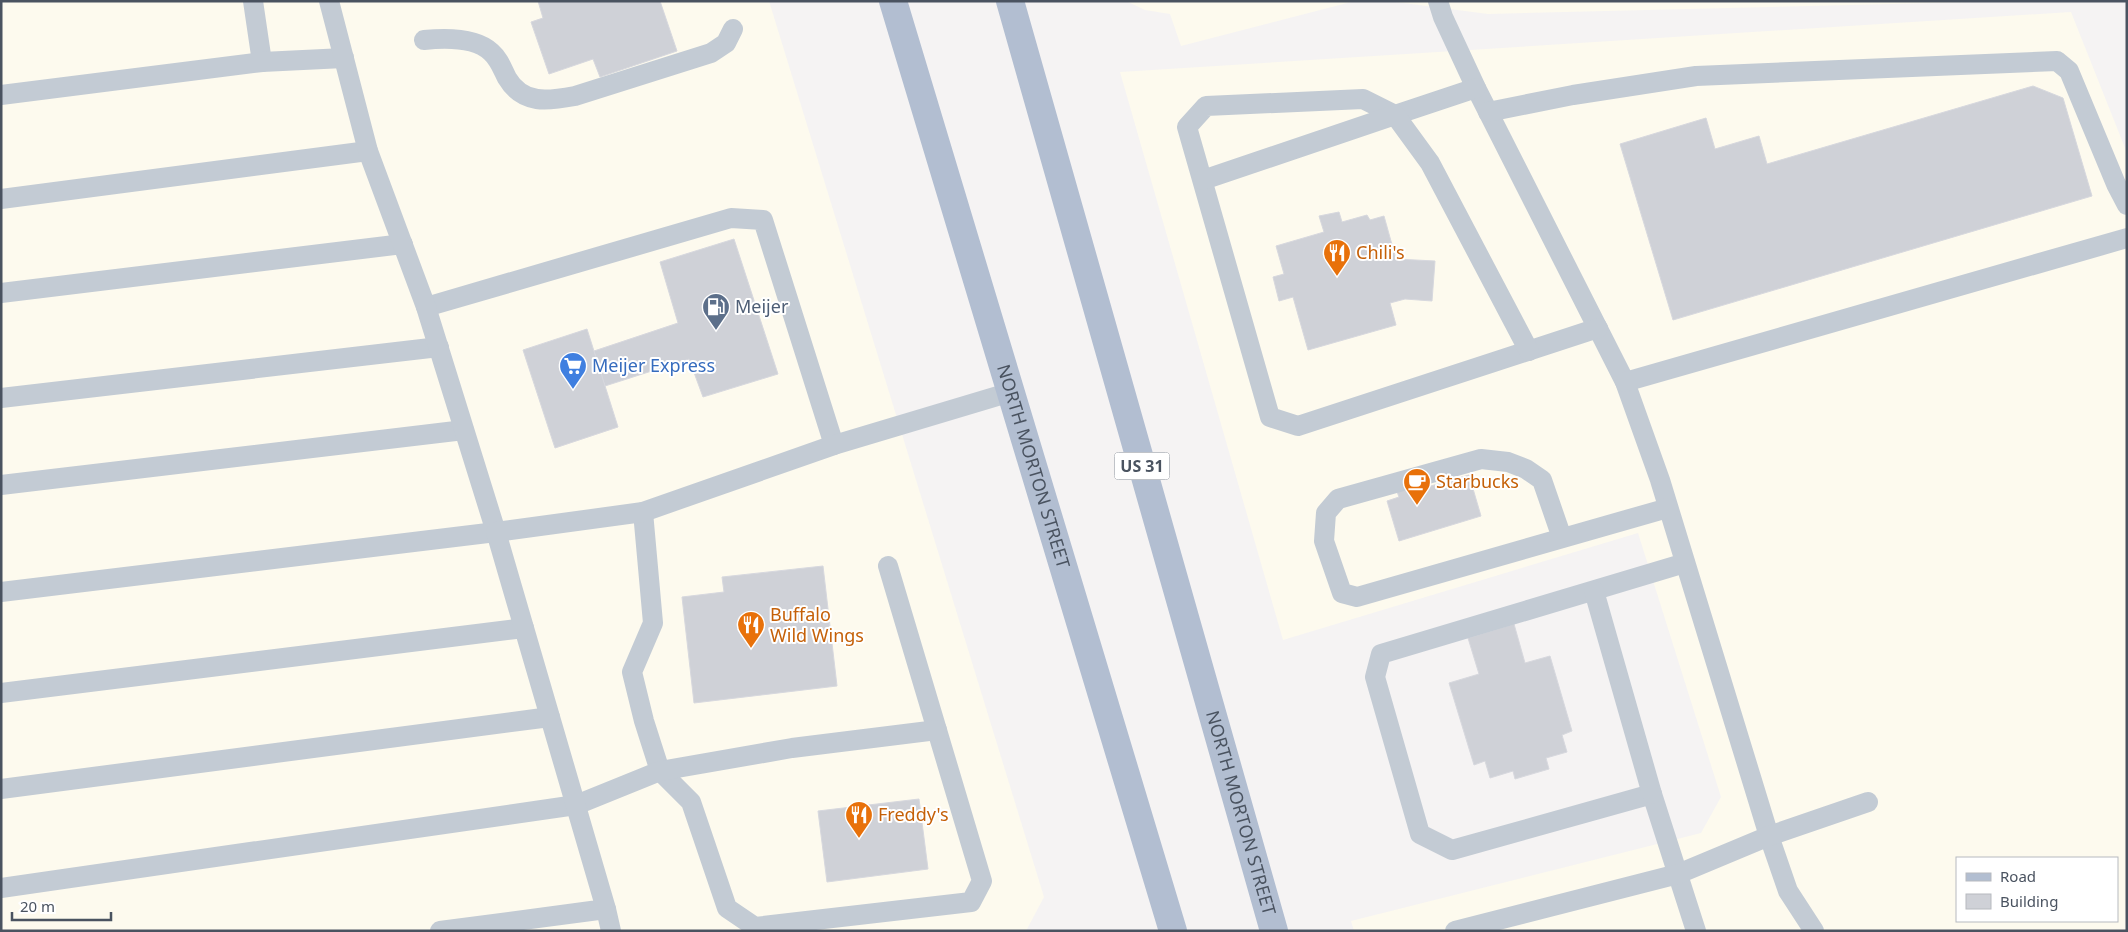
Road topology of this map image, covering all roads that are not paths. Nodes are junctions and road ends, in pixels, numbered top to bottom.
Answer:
1 (253, 1) edge
2 (330, 1) edge
3 (893, 1) edge
4 (1010, 1) edge
5 (1438, 1) edge
6 (733, 29) dead end
7 (424, 40) dead end
8 (344, 58) junction
9 (262, 62) junction
10 (1476, 88) junction
11 (1, 95) edge
12 (1488, 112) junction
13 (1395, 115) junction
14 (368, 151) junction
15 (1203, 180) junction
16 (1, 199) edge
17 (2127, 205) edge
18 (2127, 238) edge
19 (403, 244) junction
20 (1, 293) edge
21 (426, 307) junction
22 (1598, 328) junction
23 (438, 347) junction
24 (1529, 351) junction
25 (1625, 382) junction
26 (1011, 392) junction
27 (1, 398) edge
28 (464, 430) junction
29 (834, 445) junction
30 (1, 485) edge
31 (1668, 508) junction
32 (643, 512) junction
33 (496, 532) junction
34 (1562, 538) junction
35 (1685, 563) junction
36 (888, 566) dead end
37 (1594, 590) junction
38 (1, 592) edge
39 (524, 628) junction
40 (1, 693) edge
41 (550, 717) junction
42 (938, 730) junction
43 (660, 771) junction
44 (1, 789) edge
45 (1652, 794) junction
46 (1868, 802) dead end
47 (576, 805) junction
48 (1769, 836) junction
49 (1678, 874) junction
50 (1, 888) edge
51 (606, 909) junction
52 (440, 931) edge
53 (612, 931) edge
54 (1173, 931) edge
55 (1274, 931) edge
56 (1455, 931) edge
57 (1696, 931) edge
58 (1814, 931) edge

1 - 9 lane
2 - 8 lane
3 - 26 main road, NORTH MORTON STREET
4 - 55 main road, NORTH MORTON STREET / US 31
5 - 10 lane
6 - 7 lane
8 - 9 lane
8 - 14 lane
9 - 11 lane
10 - 12 lane
10 - 13 lane
12 - 17 lane
12 - 22 lane
13 - 15 lane
13 - 15 lane
13 - 24 lane
14 - 16 lane
14 - 19 lane
15 - 24 lane
18 - 25 lane
19 - 20 lane
19 - 21 lane
21 - 23 lane
21 - 29 lane
22 - 24 lane
22 - 25 lane
23 - 27 lane
23 - 28 lane
25 - 31 lane
26 - 29 lane
26 - 54 main road, NORTH MORTON STREET
28 - 30 lane
28 - 33 lane
29 - 32 lane
31 - 34 lane
31 - 35 lane
32 - 33 lane
32 - 43 lane
33 - 38 lane
33 - 39 lane
34 - 34 lane
35 - 37 lane
35 - 48 lane
36 - 42 lane
37 - 45 lane
37 - 45 lane
39 - 40 lane
39 - 41 lane
41 - 44 lane
41 - 47 lane
42 - 43 lane
42 - 43 lane
43 - 47 lane
45 - 49 lane
46 - 48 lane
47 - 50 lane
47 - 51 lane
48 - 49 lane
48 - 58 lane
49 - 56 lane
49 - 57 lane
51 - 52 lane
51 - 53 lane

